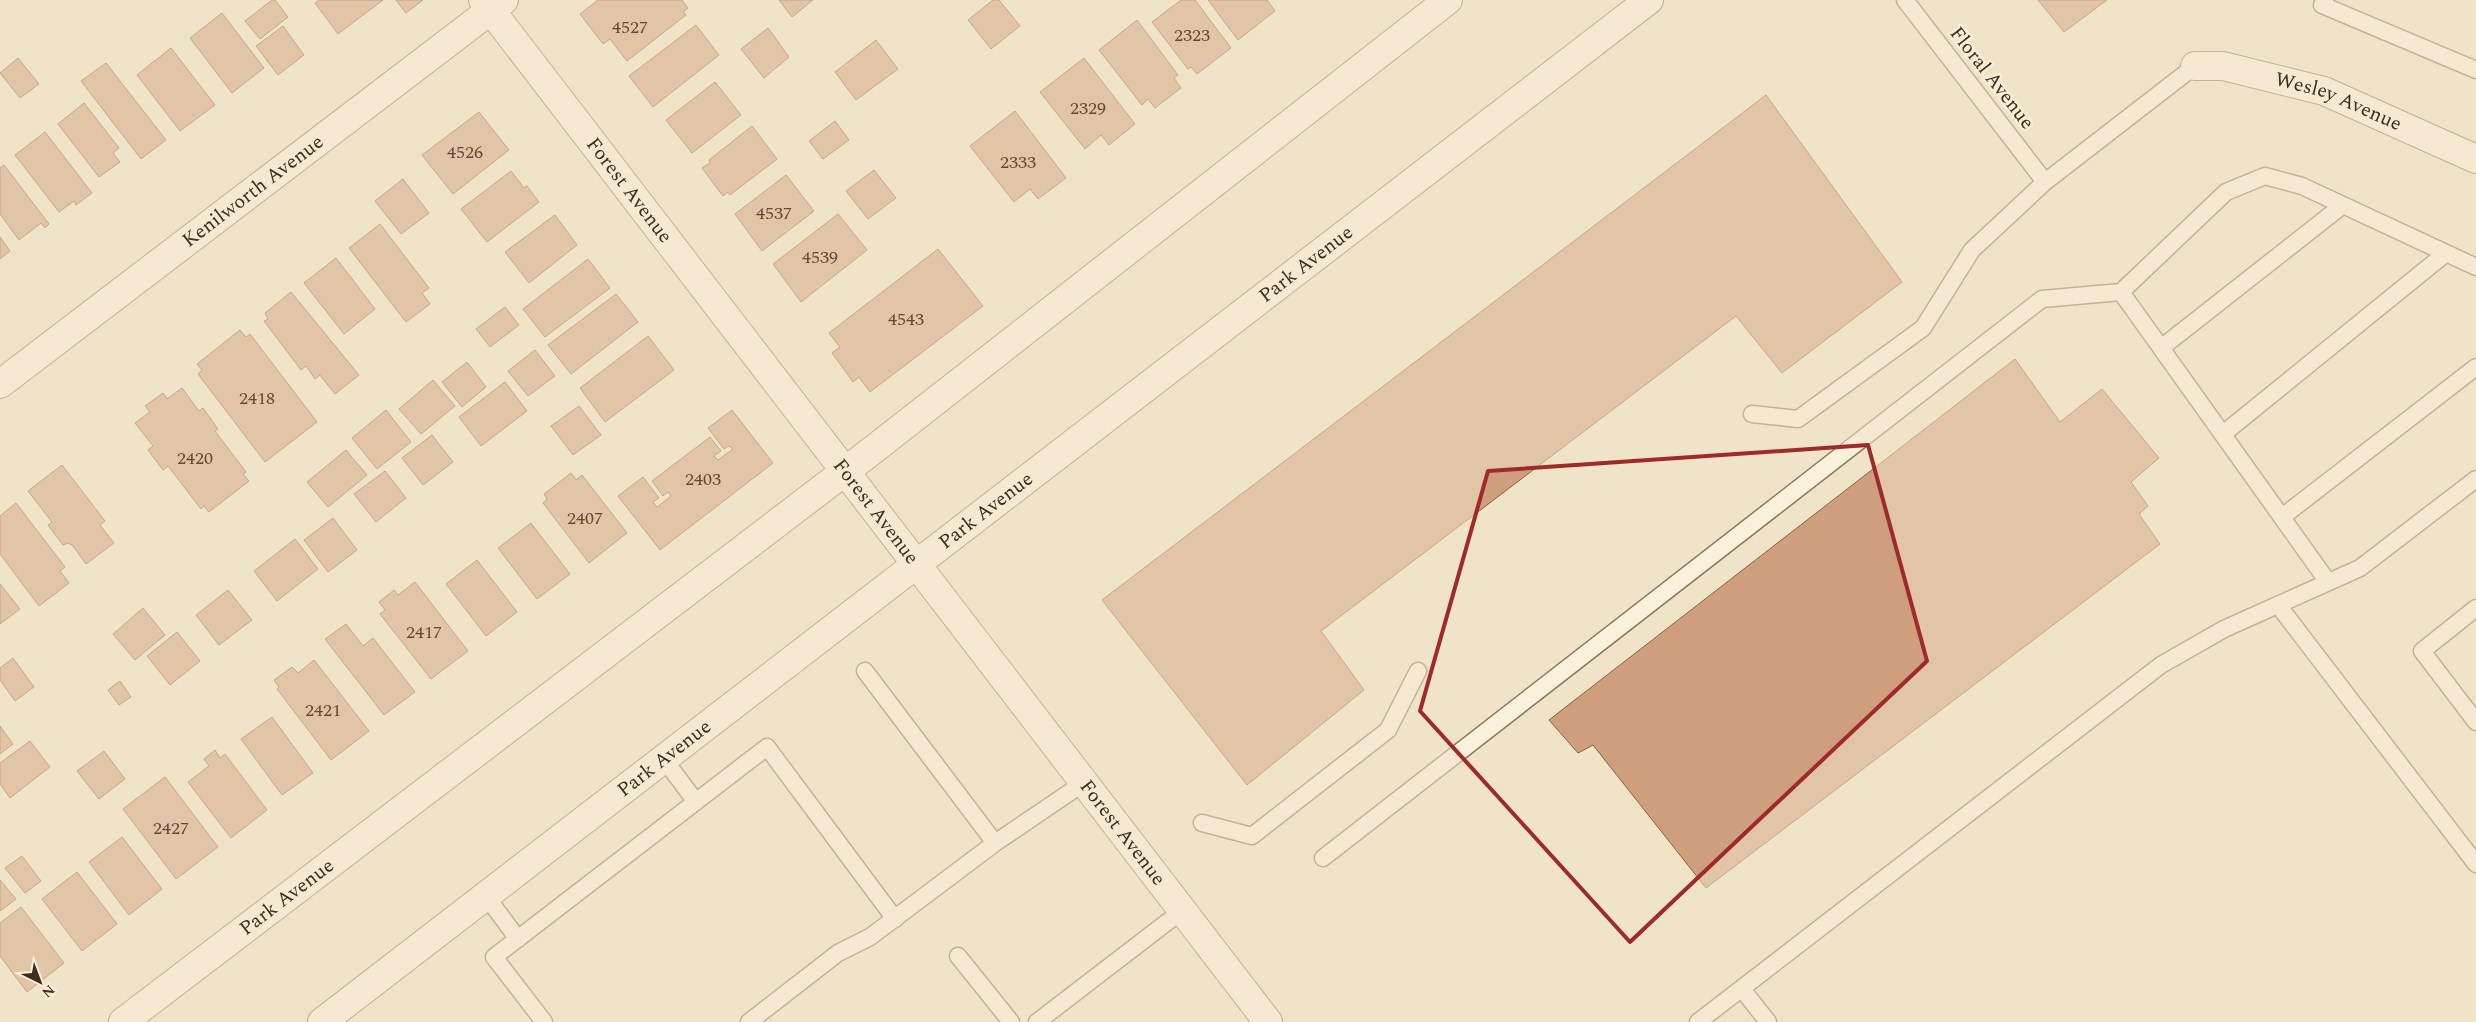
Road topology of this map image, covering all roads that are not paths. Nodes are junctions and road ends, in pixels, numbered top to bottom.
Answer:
1 (1448, 0) edge
2 (1649, 0) edge
3 (1905, 0) edge
4 (2325, 0) edge
5 (493, 3) edge
6 (2195, 66) joint
7 (2476, 70) edge
8 (2476, 159) edge
9 (2045, 182) junction
10 (2343, 205) junction
11 (2446, 252) junction
12 (2476, 267) edge
13 (2121, 292) junction
14 (2161, 348) junction
15 (2476, 366) edge
16 (0, 384) edge
17 (1752, 414) dead end
18 (2222, 434) junction
19 (845, 472) junction
20 (2476, 479) edge
21 (2282, 517) junction
22 (916, 566) junction
23 (2328, 582) junction
24 (2278, 605) junction
25 (2475, 611) edge
26 (865, 671) dead end
27 (1418, 671) dead end
28 (2476, 722) edge
29 (664, 759) junction
30 (1085, 782) junction
31 (696, 802) junction
32 (1202, 823) dead end
33 (995, 843) junction
34 (1323, 858) dead end
35 (2476, 864) edge
36 (486, 896) junction
37 (1183, 910) junction
38 (895, 919) junction
39 (518, 939) junction
40 (958, 956) dead end
41 (1742, 989) junction
42 (123, 1022) edge
43 (322, 1022) edge
44 (544, 1022) edge
45 (750, 1022) edge
46 (1011, 1022) edge
47 (1037, 1022) edge
48 (1268, 1022) edge
49 (1698, 1022) edge
50 (1768, 1022) edge

1 - 19 street, Park Avenue
2 - 22 street, Park Avenue
3 - 9 lane, Floral Avenue
4 - 7 lane
5 - 16 street, Kenilworth Avenue
5 - 19 street, Forest Avenue
6 - 8 street, Wesley Avenue
6 - 9 lane
9 - 17 lane
10 - 11 lane
10 - 13 lane
10 - 14 lane
11 - 12 lane
11 - 18 lane
13 - 14 lane
13 - 34 lane
14 - 18 lane
15 - 21 lane
18 - 21 lane
19 - 22 street, Forest Avenue
19 - 42 street, Park Avenue
20 - 23 lane
21 - 23 lane
22 - 29 street, Park Avenue
22 - 30 street, Forest Avenue
23 - 24 lane
24 - 35 lane
24 - 41 lane
25 - 28 lane
26 - 33 lane
27 - 32 lane
29 - 31 lane
29 - 36 street, Park Avenue
30 - 33 lane
30 - 37 street, Forest Avenue
31 - 38 lane
31 - 39 lane
33 - 38 lane
36 - 39 lane
36 - 43 street, Park Avenue
37 - 47 lane
37 - 48 street, Forest Avenue
38 - 45 lane
39 - 44 lane
40 - 46 lane
41 - 49 lane
41 - 50 lane

